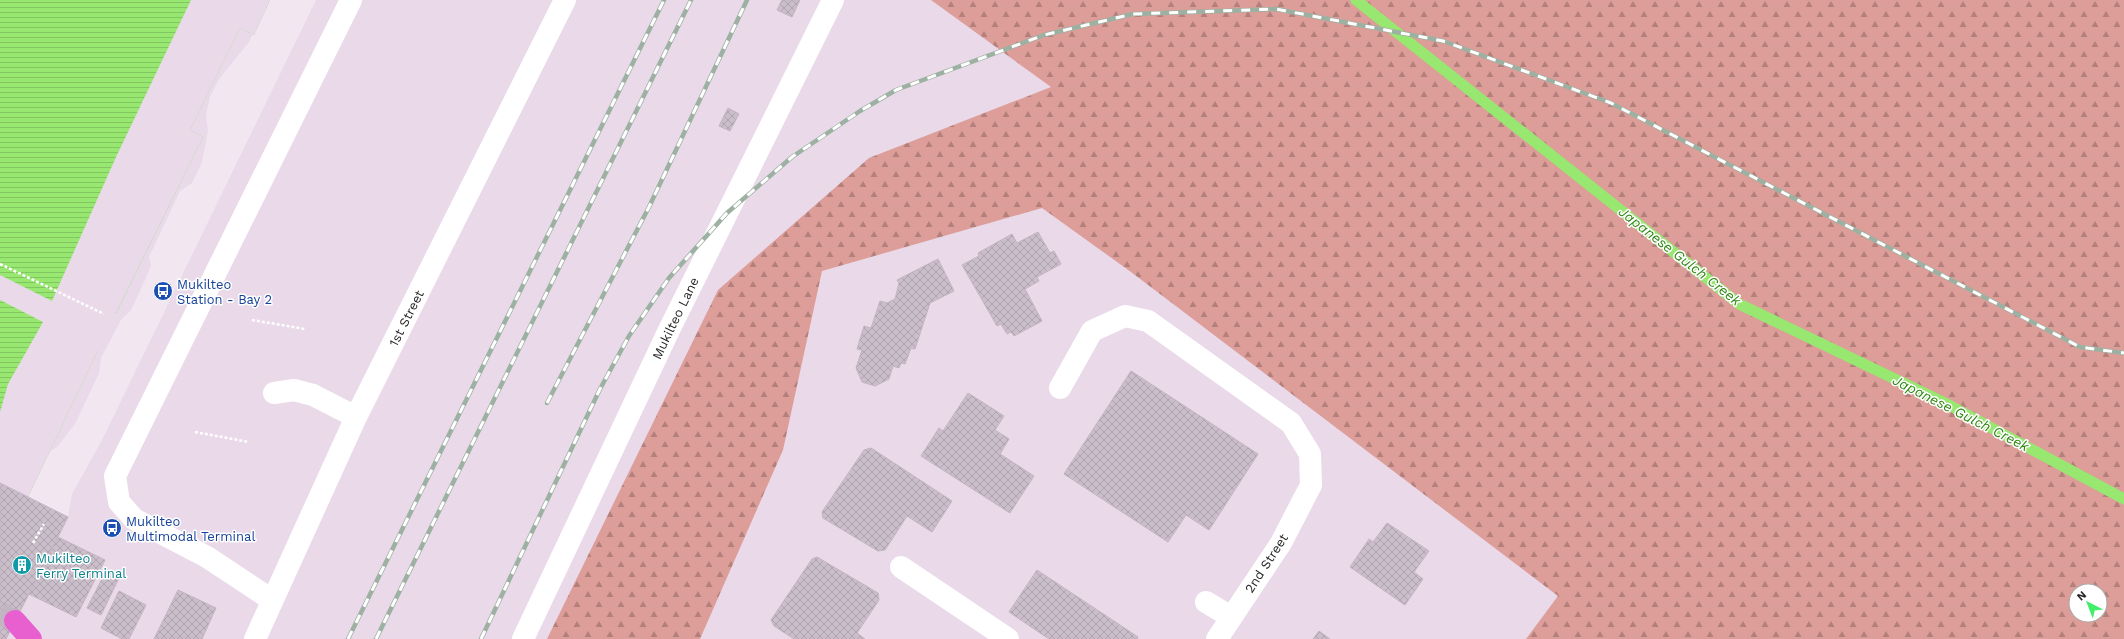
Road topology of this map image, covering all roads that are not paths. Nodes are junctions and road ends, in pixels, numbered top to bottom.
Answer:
1 (351, 0) edge
2 (833, 0) edge
3 (563, 1) edge
4 (1060, 388) dead end
5 (274, 393) dead end
6 (356, 417) junction
7 (901, 567) dead end
8 (272, 600) junction
9 (1206, 602) dead end
10 (1231, 618) junction
11 (15, 621) tunnel mouth
12 (31, 639) edge
13 (255, 639) edge
14 (523, 639) edge
15 (1008, 639) edge
16 (1217, 639) edge

1 - 8 street
2 - 14 street, Mukilteo Lane
3 - 6 street, 1st Street
4 - 10 street, 2nd Street
5 - 6 street
6 - 8 street, 1st Street
7 - 15 street
8 - 13 street, 1st Street
9 - 10 street
10 - 16 street, 2nd Street
11 - 12 main road

